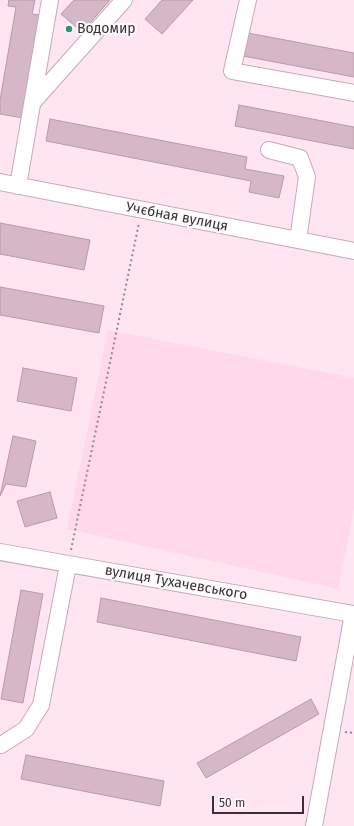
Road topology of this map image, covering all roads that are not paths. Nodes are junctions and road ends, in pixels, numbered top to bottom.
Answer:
1 (50, 0) edge
2 (124, 0) edge
3 (248, 0) edge
4 (354, 93) edge
5 (32, 103) junction
6 (269, 150) dead end
7 (0, 182) edge
8 (18, 186) junction
9 (298, 240) junction
10 (354, 251) edge
11 (0, 552) edge
12 (68, 565) junction
13 (0, 747) edge
14 (314, 826) edge

1 - 5 street
2 - 5 street
3 - 4 street
5 - 8 street
6 - 9 street
7 - 8 street, Учєбная вулиця
8 - 9 street, Учєбная вулиця
9 - 10 street, Учєбная вулиця
11 - 12 street, вулиця Тухачевського
12 - 13 street
12 - 14 street, вулиця Тухачевського

